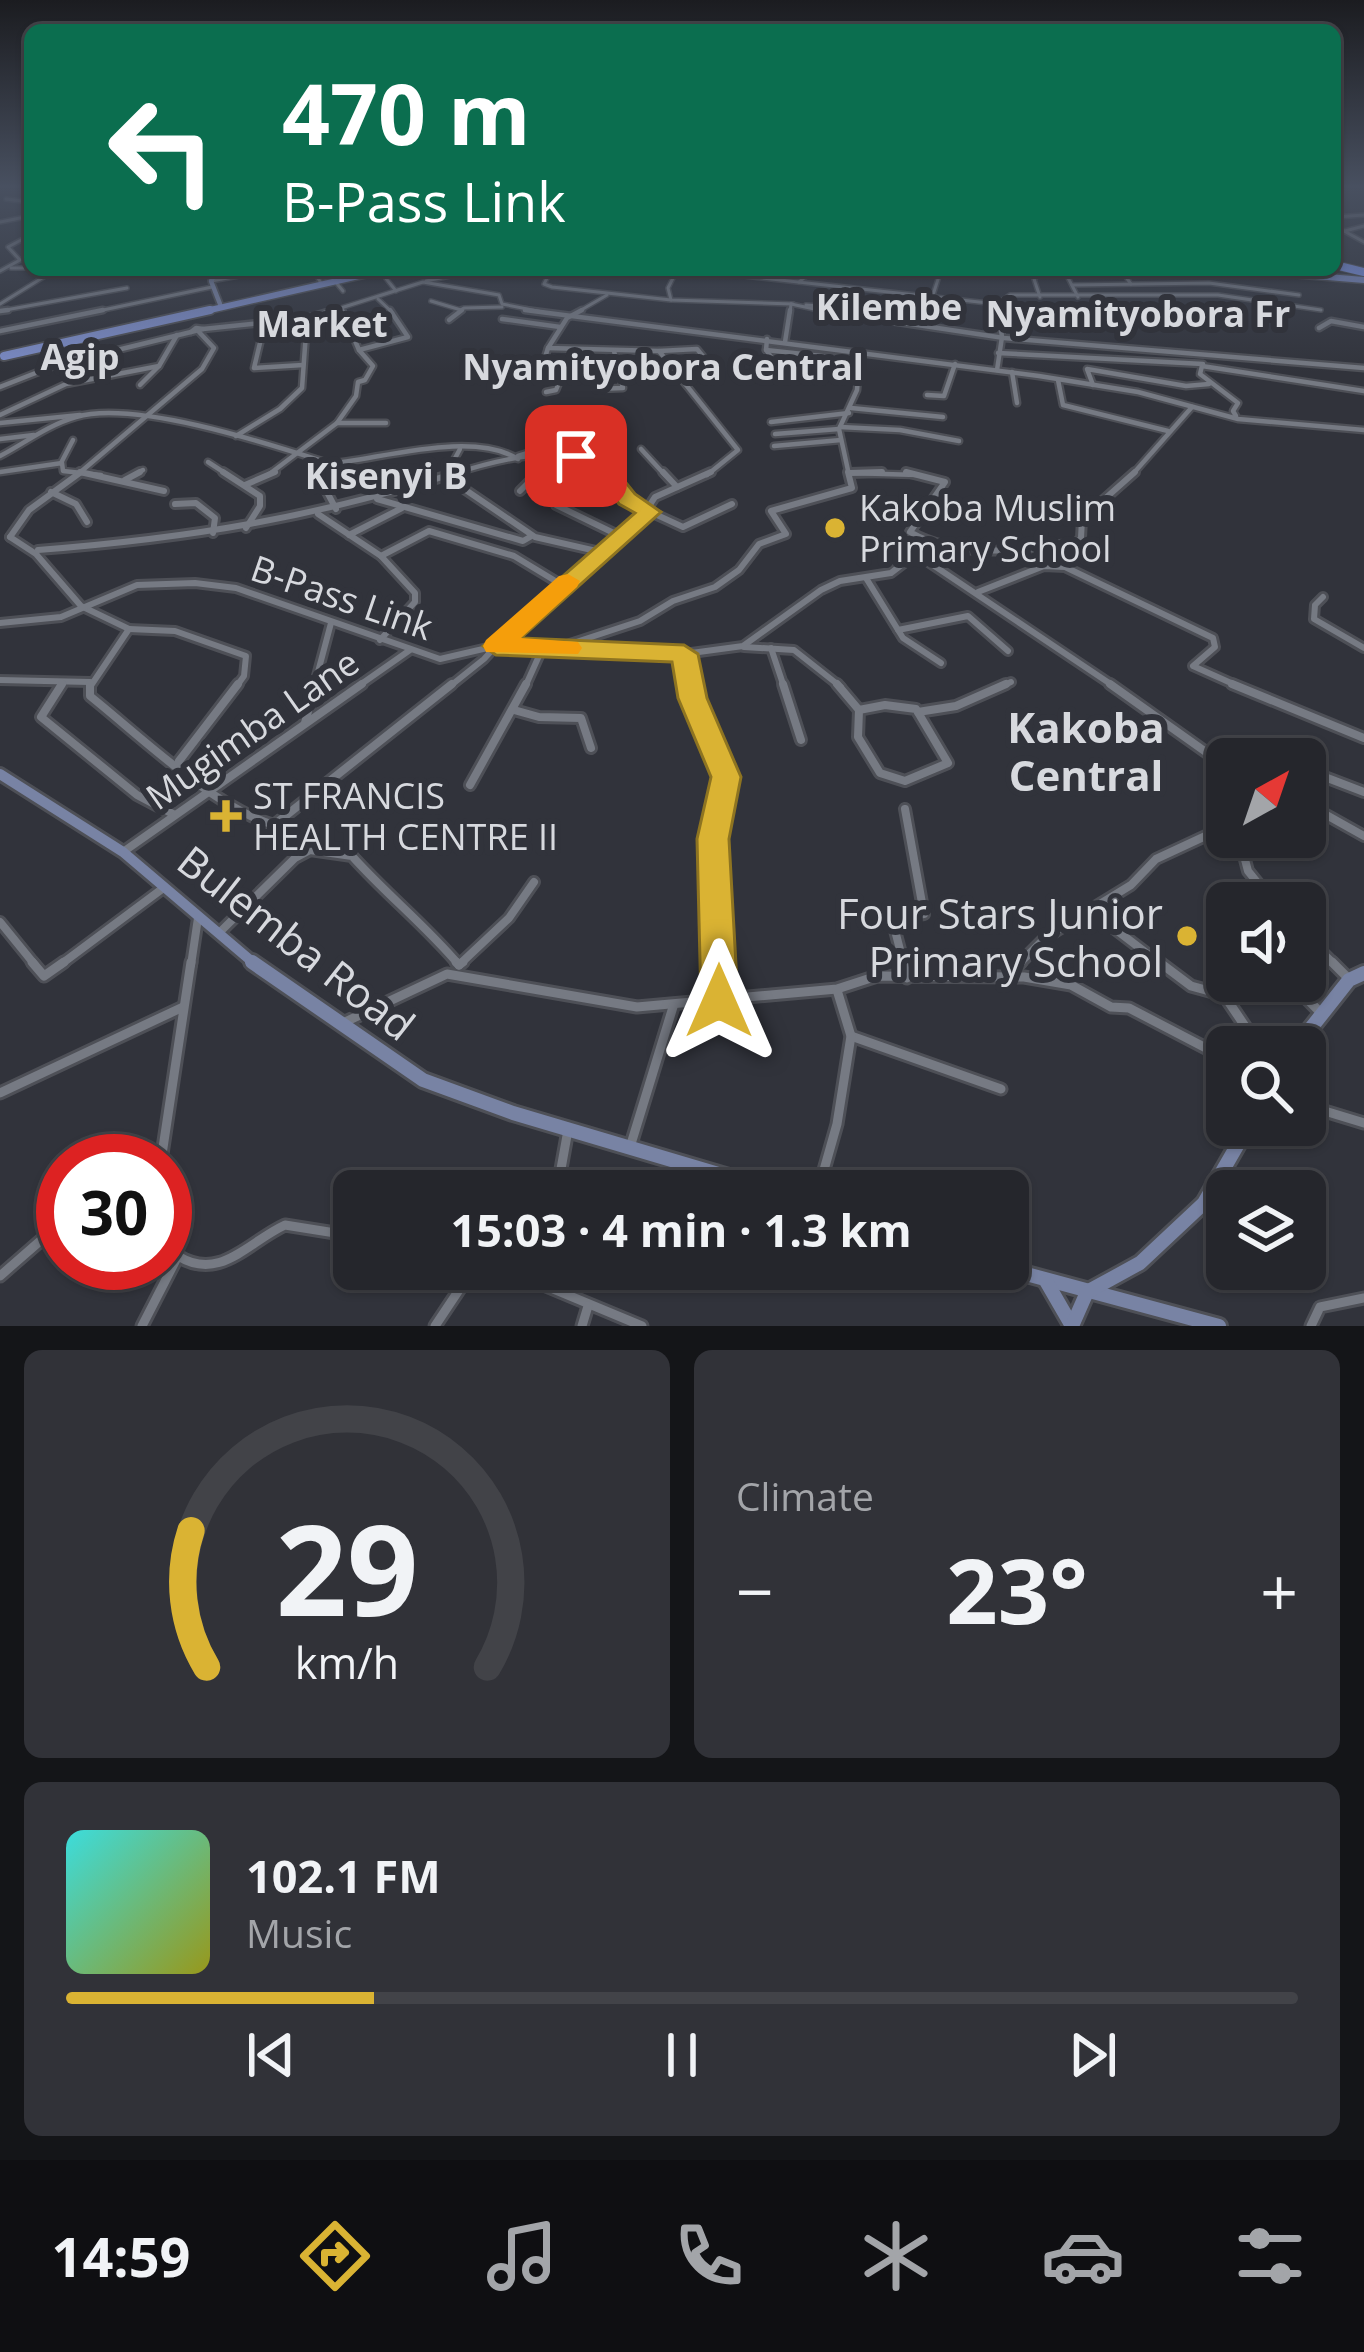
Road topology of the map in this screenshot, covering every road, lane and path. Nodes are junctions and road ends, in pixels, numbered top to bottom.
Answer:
1 (13, 250) joint
2 (0, 252) edge
3 (10, 268) junction
4 (24, 268) edge
5 (0, 272) edge
6 (46, 276) edge
7 (215, 276) edge
8 (246, 276) edge
9 (317, 276) edge
10 (353, 276) edge
11 (386, 276) edge
12 (446, 276) edge
13 (548, 276) edge
14 (674, 276) edge
15 (745, 276) edge
16 (806, 276) edge
17 (939, 276) edge
18 (1038, 276) edge
19 (1067, 276) edge
20 (1126, 276) edge
21 (440, 277) joint
22 (334, 280) junction
23 (423, 282) junction
24 (799, 282) junction
25 (321, 283) junction
26 (1209, 283) junction
27 (211, 284) junction
28 (1124, 284) junction
29 (1131, 284) junction
30 (1072, 286) junction
31 (128, 288) dead end
32 (343, 291) dead end
33 (396, 291) junction
34 (607, 295) junction
35 (1218, 295) junction
36 (1299, 295) dead end
37 (1129, 296) junction
38 (1040, 297) junction
39 (1078, 297) junction
40 (932, 298) junction
41 (378, 299) junction
42 (671, 300) junction
43 (431, 301) dead end
44 (220, 304) junction
45 (791, 304) junction
46 (997, 304) junction
47 (506, 306) junction
48 (0, 308) edge
49 (342, 309) junction
50 (461, 310) junction
51 (1321, 310) dead end
52 (185, 312) junction
53 (574, 313) junction
54 (307, 318) junction
55 (502, 319) dead end
56 (449, 320) dead end
57 (266, 322) junction
58 (560, 327) junction
59 (1364, 327) edge
60 (1319, 328) dead end
61 (197, 330) junction
62 (0, 331) edge
63 (177, 335) junction
64 (1002, 337) junction
65 (767, 339) junction
66 (785, 342) junction
67 (548, 348) junction
68 (359, 350) junction
69 (766, 350) junction
70 (614, 351) junction
71 (658, 352) junction
72 (998, 353) junction
73 (1, 355) edge
74 (1211, 355) junction
75 (859, 356) junction
76 (801, 364) dead end
77 (955, 364) junction
78 (303, 365) junction
79 (1202, 365) junction
80 (159, 366) junction
81 (1364, 368) edge
82 (997, 370) junction
83 (1012, 372) junction
84 (860, 374) junction
85 (719, 376) dead end
86 (774, 376) dead end
87 (1058, 380) junction
88 (1209, 384) junction
89 (140, 385) dead end
90 (1093, 385) junction
91 (0, 388) edge
92 (596, 389) dead end
93 (1364, 391) edge
94 (545, 392) dead end
95 (927, 395) dead end
96 (1016, 403) dead end
97 (1192, 407) junction
98 (850, 410) junction
99 (81, 415) junction
100 (614, 415) dead end
101 (943, 417) dead end
102 (0, 419) edge
103 (144, 419) junction
104 (1238, 419) junction
105 (771, 422) dead end
106 (337, 423) junction
107 (386, 423) dead end
108 (839, 428) junction
109 (1364, 430) edge
110 (1168, 431) junction
111 (775, 434) dead end
112 (37, 435) junction
113 (236, 436) junction
114 (0, 439) edge
115 (74, 440) dead end
116 (842, 440) junction
117 (959, 441) dead end
118 (774, 446) dead end
119 (460, 448) junction
120 (641, 449) dead end
121 (294, 453) junction
122 (0, 456) edge
123 (518, 458) junction
124 (541, 460) junction
125 (61, 463) junction
126 (208, 463) dead end
127 (328, 464) junction
128 (82, 470) junction
129 (143, 470) dead end
130 (460, 471) junction
131 (0, 472) edge
132 (850, 473) junction
133 (445, 476) junction
134 (124, 481) junction
135 (245, 485) junction
136 (677, 487) junction
137 (164, 490) dead end
138 (520, 490) dead end
139 (51, 492) junction
140 (374, 498) junction
141 (175, 504) dead end
142 (732, 504) dead end
143 (556, 505) dead end
144 (402, 508) junction
145 (336, 509) junction
146 (650, 512) junction
147 (317, 513) junction
148 (87, 522) dead end
149 (246, 527) junction
150 (212, 533) junction
151 (349, 535) junction
152 (532, 536) junction
153 (10, 537) junction
154 (622, 538) junction
155 (0, 540) edge
156 (929, 544) junction
157 (34, 550) junction
158 (605, 553) junction
159 (917, 555) junction
160 (381, 556) junction
161 (866, 578) junction
162 (563, 585) junction
163 (978, 592) junction
164 (1322, 597) dead end
165 (83, 606) junction
166 (0, 623) edge
167 (332, 623) junction
168 (129, 629) junction
169 (898, 630) junction
170 (380, 640) junction
171 (496, 646) junction
172 (543, 647) junction
173 (561, 647) junction
174 (739, 647) junction
175 (771, 648) junction
176 (1364, 648) edge
177 (411, 650) junction
178 (1008, 652) dead end
179 (684, 654) junction
180 (941, 663) dead end
181 (0, 680) edge
182 (90, 682) junction
183 (1011, 682) dead end
184 (63, 683) junction
185 (514, 710) junction
186 (859, 710) junction
187 (918, 712) junction
188 (305, 727) junction
189 (1364, 738) edge
190 (801, 740) dead end
191 (591, 748) dead end
192 (1206, 752) edge
193 (179, 761) junction
194 (0, 774) edge
195 (1326, 777) edge
196 (470, 785) dead end
197 (213, 791) junction
198 (1364, 792) edge
199 (905, 809) dead end
200 (175, 815) junction
201 (1326, 815) edge
202 (1206, 835) edge
203 (1364, 836) edge
204 (123, 852) junction
205 (534, 882) dead end
206 (165, 887) junction
207 (1090, 910) junction
208 (199, 914) junction
209 (0, 922) edge
210 (220, 932) junction
211 (1326, 956) edge
212 (457, 969) junction
213 (1364, 973) edge
214 (1005, 976) junction
215 (907, 978) junction
216 (1349, 980) junction
217 (837, 989) junction
218 (719, 1001) junction
219 (1310, 1002) edge
220 (183, 1006) junction
221 (673, 1006) junction
222 (1321, 1013) junction
223 (339, 1024) junction
224 (1245, 1026) edge
225 (1311, 1026) edge
226 (851, 1036) junction
227 (1206, 1047) edge
228 (1001, 1089) dead end
229 (0, 1093) edge
230 (1326, 1111) edge
231 (1364, 1123) edge
232 (568, 1129) junction
233 (165, 1134) edge
234 (1241, 1146) edge
235 (630, 1147) junction
236 (561, 1170) edge
237 (706, 1170) edge
238 (824, 1170) edge
239 (333, 1232) edge
240 (36, 1245) edge
241 (192, 1264) edge
242 (0, 1276) edge
243 (1029, 1276) edge
244 (1046, 1281) junction
245 (161, 1290) edge
246 (459, 1290) edge
247 (552, 1290) edge
248 (1087, 1292) junction
249 (1362, 1301) edge
250 (588, 1306) junction
251 (142, 1326) edge
252 (435, 1326) edge
253 (582, 1326) edge
254 (642, 1326) edge
255 (1219, 1326) edge
256 (1311, 1326) edge

1 - 2 street
1 - 3 street
3 - 4 street
3 - 5 street
6 - 48 street
7 - 27 main road
8 - 27 street
9 - 25 street
10 - 22 main road
11 - 33 street
12 - 21 street
13 - 34 street
14 - 42 street
15 - 24 street
16 - 24 street
17 - 40 street
18 - 38 street
19 - 30 street
20 - 29 street
21 - 23 street
22 - 25 main road
22 - 32 street
23 - 33 street
23 - 47 street
24 - 40 street
25 - 44 main road
26 - 29 street
26 - 35 street
26 - 36 street
27 - 44 main road
27 - 62 street
28 - 29 street
28 - 30 street
28 - 37 street
30 - 39 street
31 - 48 street
33 - 41 street
34 - 42 street
34 - 53 street
35 - 37 street
35 - 51 street
37 - 39 street
38 - 39 street
38 - 46 street
40 - 46 street
41 - 49 street
41 - 68 street
42 - 45 street
43 - 50 street
44 - 52 main road
45 - 64 street
45 - 66 street
46 - 64 street
47 - 50 street
47 - 53 street
49 - 54 street
49 - 68 street
50 - 56 street
52 - 61 street
52 - 73 main road
53 - 58 street
53 - 65 street
54 - 57 street
54 - 78 street
55 - 58 street
57 - 61 street
57 - 78 street
58 - 67 street
59 - 60 street
61 - 63 street
61 - 103 street
63 - 80 street
63 - 91 street
64 - 72 street
64 - 74 street
65 - 66 street
65 - 69 street
66 - 75 street
67 - 70 street
67 - 94 street
68 - 106 street
69 - 75 street
69 - 76 street
70 - 71 street
70 - 92 street
71 - 85 street
71 - 136 street
72 - 79 street
72 - 82 street
74 - 79 street
74 - 81 street
75 - 77 street
75 - 84 street
77 - 82 street
77 - 95 street
78 - 113 street
79 - 88 street
79 - 93 street
80 - 89 street
80 - 102 street
82 - 83 street
83 - 87 street
83 - 96 street
84 - 86 street
84 - 98 street
87 - 90 street
87 - 110 street
88 - 90 street
88 - 104 street
90 - 97 street
97 - 104 street
97 - 110 street
98 - 101 street
98 - 105 street
98 - 108 street
99 - 102 street
99 - 103 street
99 - 112 street
100 - 123 street
103 - 113 street
103 - 128 street
104 - 109 street
106 - 107 street
106 - 121 street
108 - 111 street
108 - 116 street
108 - 117 street
110 - 156 street
112 - 114 street
112 - 122 street
113 - 121 street
115 - 125 street
116 - 118 street
116 - 132 street
119 - 123 street
119 - 127 street
119 - 130 street
120 - 136 street
121 - 127 street
121 - 135 street
123 - 124 street
123 - 130 street
124 - 138 street
124 - 146 street
125 - 128 street
125 - 131 street
126 - 135 street
127 - 145 street
128 - 134 street
128 - 139 street
129 - 134 street
130 - 133 street
132 - 156 street
132 - 173 street
133 - 140 street
133 - 152 street
134 - 137 street
135 - 149 street
136 - 146 street
139 - 148 street
139 - 153 street
140 - 144 street
140 - 145 street
141 - 150 street
142 - 146 street
143 - 154 street
144 - 151 street
144 - 152 street
145 - 147 street
146 - 154 street
147 - 149 street
147 - 151 street
149 - 150 street
150 - 157 street
151 - 160 street
152 - 158 street
153 - 155 street
153 - 157 street
154 - 158 street
156 - 159 street, B-Pass Link
157 - 165 street
158 - 162 street
159 - 161 street, B-Pass Link
159 - 163 street
160 - 162 street
160 - 170 street
161 - 169 street
161 - 174 street, B-Pass Link
162 - 171 street
163 - 189 street
163 - 192 street
164 - 176 street
165 - 166 street, B-Pass Link
165 - 167 street, B-Pass Link
165 - 168 street
167 - 170 street, B-Pass Link
167 - 188 street
168 - 182 street
168 - 193 street
169 - 178 street
169 - 180 street
170 - 177 street, B-Pass Link
171 - 172 street, B-Pass Link
171 - 177 street, B-Pass Link
171 - 197 street
172 - 173 street, B-Pass Link
172 - 185 street
173 - 179 street, B-Pass Link
174 - 175 street
174 - 179 street, B-Pass Link
175 - 186 street
175 - 190 street
177 - 188 street, Mugimba Lane
179 - 218 street
181 - 184 street
182 - 184 street
182 - 193 street
183 - 187 street
184 - 200 street
185 - 191 street
185 - 196 street
186 - 187 street
186 - 187 street
188 - 197 street, Mugimba Lane
193 - 197 street
194 - 204 main road, Bulemba Road
195 - 198 street
197 - 200 street, Mugimba Lane
199 - 215 street
200 - 204 street, Mugimba Lane
201 - 203 street
202 - 207 street
204 - 206 main road, Bulemba Road
205 - 212 street
206 - 208 main road, Bulemba Road
206 - 209 street
207 - 214 street
207 - 224 street
208 - 210 main road, Bulemba Road
208 - 220 street
210 - 212 street
210 - 223 main road, Bulemba Road
211 - 216 street
212 - 221 street
212 - 223 street
213 - 216 main road
214 - 215 street
214 - 227 street
215 - 217 street
216 - 222 main road
217 - 218 street
217 - 226 street
218 - 221 street
219 - 222 street
220 - 229 street
220 - 233 street
221 - 235 street
222 - 225 main road
223 - 232 main road, Bulemba Road
226 - 228 street
226 - 238 street
230 - 231 street
232 - 235 main road, Bulemba Road
232 - 236 street
234 - 248 main road
235 - 237 main road, Bulemba Road
239 - 241 street
240 - 242 street
243 - 244 main road
244 - 248 main road
244 - 248 main road
245 - 251 street
246 - 252 street
247 - 250 street
248 - 255 main road
249 - 256 street
250 - 253 street
250 - 254 street

